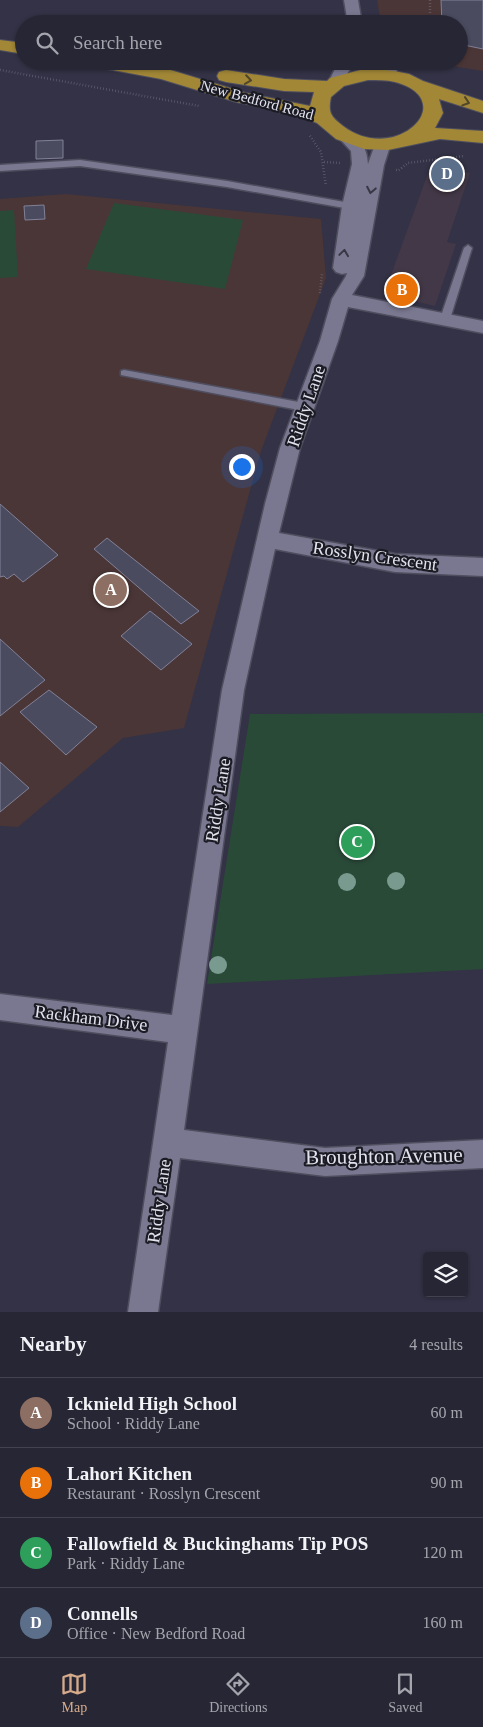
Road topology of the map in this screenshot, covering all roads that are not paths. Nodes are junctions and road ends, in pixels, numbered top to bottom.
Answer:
1 (351, 0) edge
2 (354, 15) edge
3 (0, 45) edge
4 (15, 48) edge
5 (142, 70) edge
6 (342, 70) edge
7 (383, 70) edge
8 (389, 70) edge
9 (164, 74) junction
10 (333, 84) junction
11 (416, 85) junction
12 (483, 107) edge
13 (321, 118) junction
14 (483, 137) edge
15 (347, 138) junction
16 (409, 139) junction
17 (383, 143) junction
18 (0, 168) edge
19 (350, 206) junction
20 (468, 248) dead end
21 (341, 299) junction
22 (445, 319) junction
23 (483, 327) edge
24 (124, 373) dead end
25 (304, 407) junction
26 (267, 539) junction
27 (483, 567) edge
28 (0, 1007) edge
29 (183, 1030) junction
30 (167, 1142) junction
31 (483, 1154) edge
32 (143, 1312) edge

1 - 2 street
3 - 4 highway
5 - 9 highway, New Bedford Road
6 - 10 street
7 - 10 highway
8 - 11 highway
9 -> 10 highway, New Bedford Road
9 - 13 highway, New Bedford Road
10 - 13 highway
11 -> 12 highway
11 - 16 highway
13 - 15 highway
14 - 16 highway
15 - 17 highway
15 - 19 street, Riddy Lane
16 - 17 highway
17 -> 21 street, Riddy Lane
18 - 19 lane
21 -> 19 street, Riddy Lane
20 - 22 lane
21 - 22 street
21 - 25 street, Riddy Lane
22 - 23 street
24 - 25 lane
25 - 26 street, Riddy Lane
26 - 27 street, Rosslyn Crescent
26 - 29 street, Riddy Lane
28 - 29 street, Rackham Drive
29 - 30 street, Riddy Lane
30 - 31 street, Broughton Avenue
30 - 32 street, Riddy Lane

